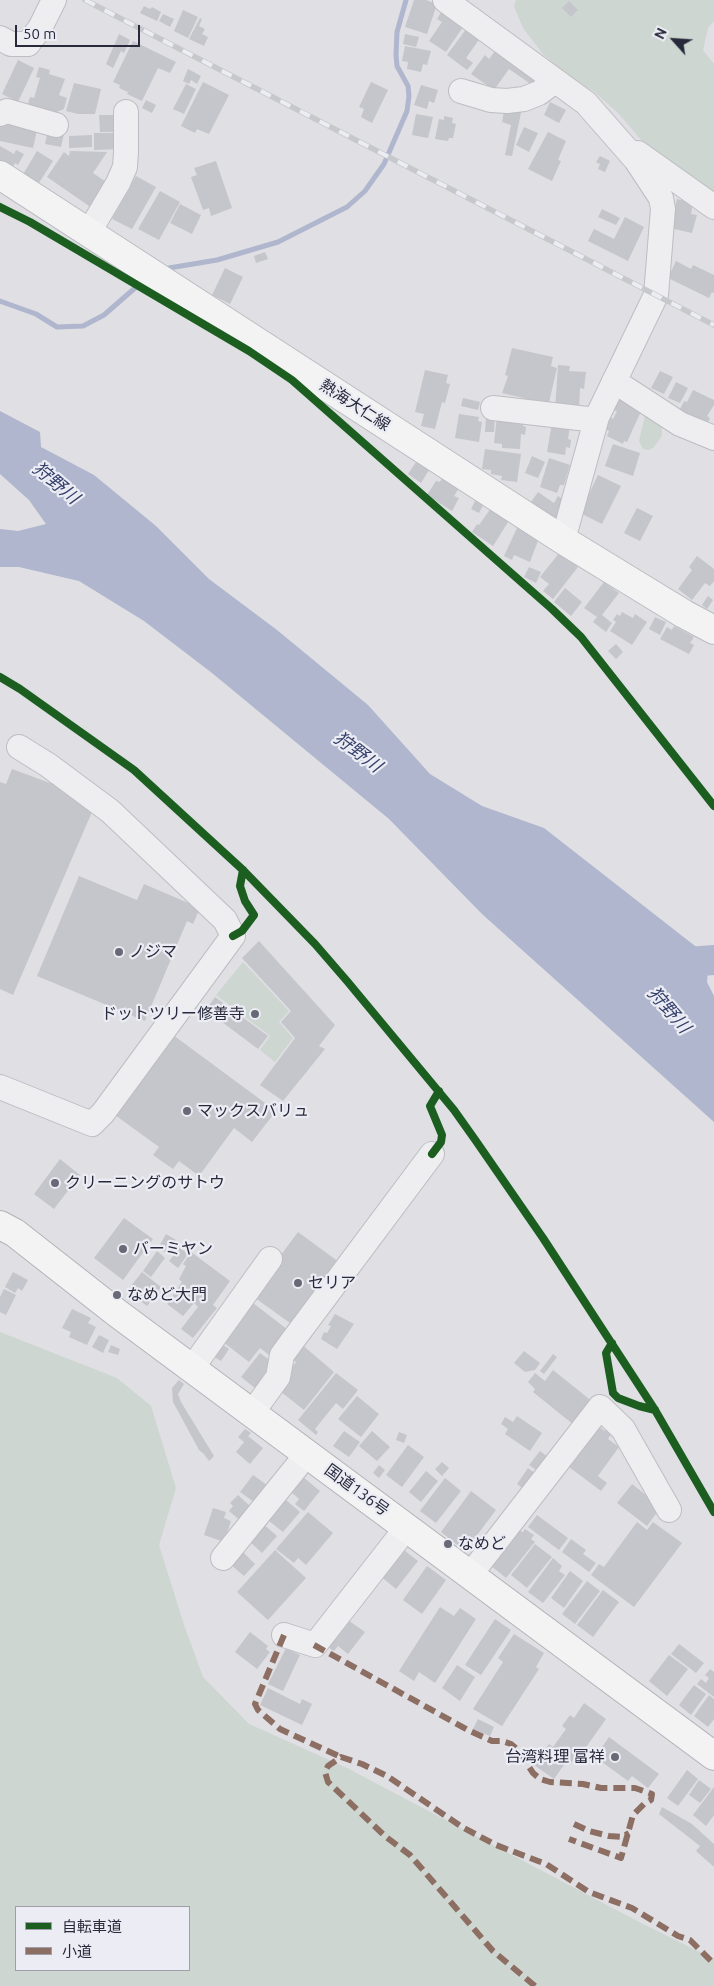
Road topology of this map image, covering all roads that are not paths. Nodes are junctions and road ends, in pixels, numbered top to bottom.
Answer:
1 (54, 0) edge
2 (450, 2) edge
3 (0, 38) edge
4 (556, 81) junction
5 (461, 91) dead end
6 (126, 112) dead end
7 (0, 114) edge
8 (56, 125) dead end
9 (626, 147) junction
10 (0, 175) edge
11 (714, 207) edge
12 (89, 232) junction
13 (614, 381) junction
14 (492, 408) dead end
15 (596, 420) junction
16 (714, 438) edge
17 (563, 540) junction
18 (714, 630) edge
19 (19, 747) dead end
20 (0, 1087) edge
21 (432, 1154) dead end
22 (0, 1225) edge
23 (270, 1259) dead end
24 (192, 1368) junction
25 (252, 1413) junction
26 (307, 1454) junction
27 (669, 1510) dead end
28 (406, 1527) junction
29 (223, 1558) dead end
30 (470, 1575) junction
31 (284, 1635) dead end
32 (714, 1756) edge

1 - 3 street
2 - 4 street
4 - 5 street
4 - 9 street
6 - 12 street
7 - 8 street
9 - 11 street
9 - 13 street
10 - 12 main road, 熱海大仁線
12 - 17 main road, 熱海大仁線
13 - 15 street
13 - 16 street
14 - 15 street
15 - 17 street
17 - 18 main road, 熱海大仁線
19 - 20 street
21 - 25 street
22 - 24 main road, 国道136号
23 - 24 street
24 - 25 main road, 国道136号
25 - 26 main road, 国道136号
26 - 28 main road, 国道136号
26 - 29 street
27 - 30 street
28 - 30 main road, 国道136号
28 - 31 street
30 - 32 main road, 国道136号

